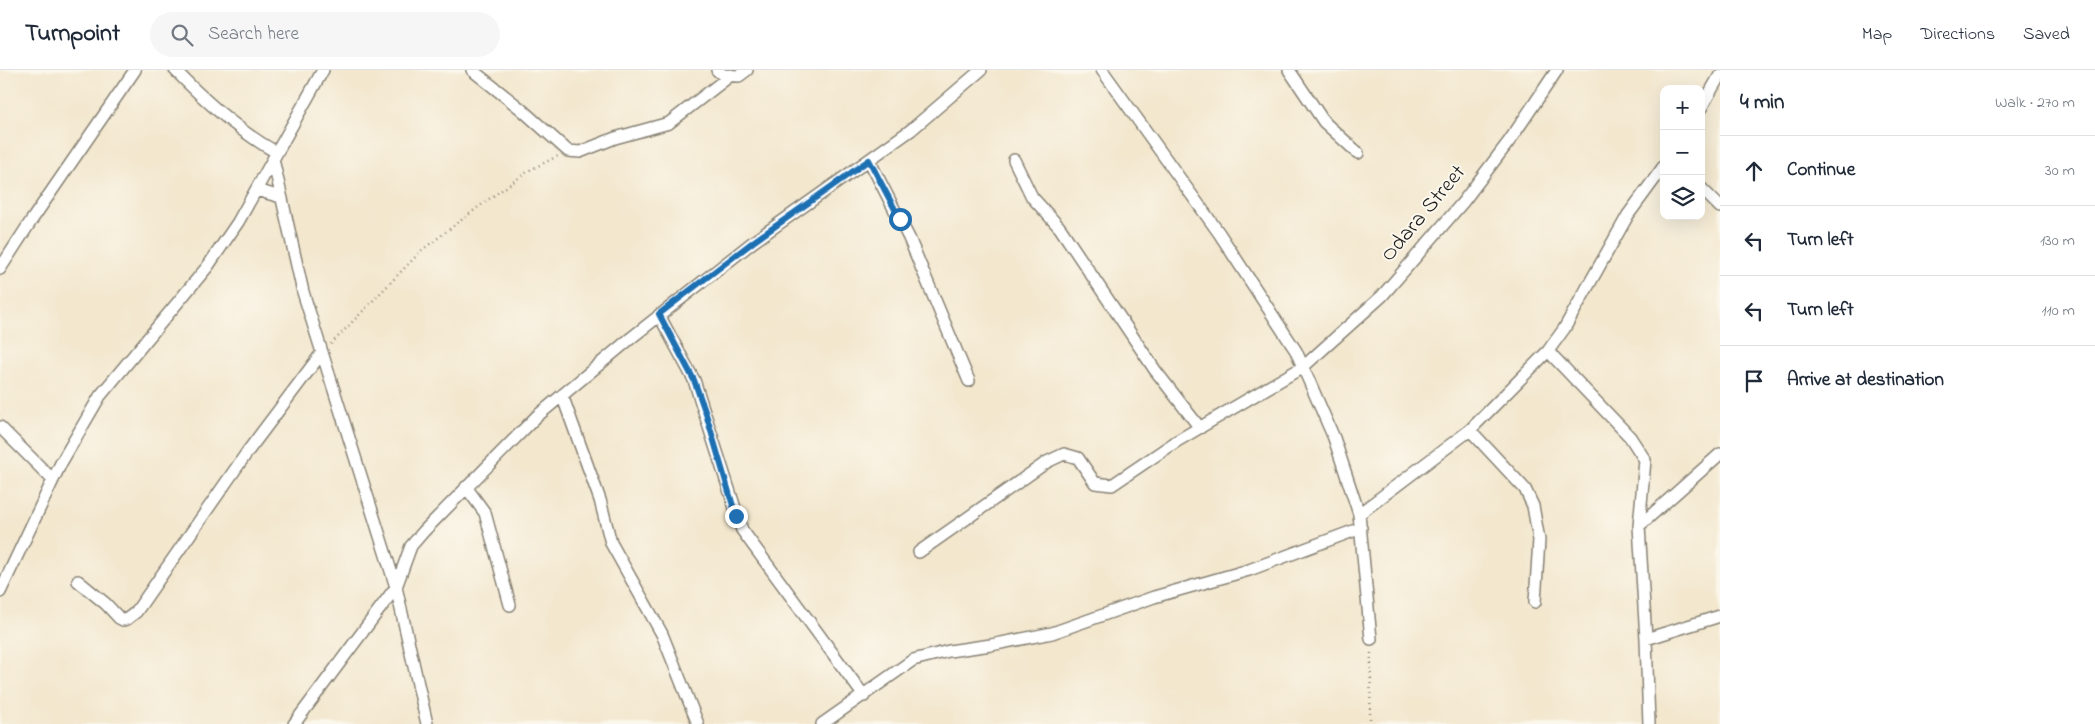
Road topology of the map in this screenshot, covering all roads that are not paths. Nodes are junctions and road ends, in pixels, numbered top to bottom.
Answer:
1 (135, 70) edge
2 (175, 70) edge
3 (323, 70) edge
4 (472, 70) edge
5 (717, 70) edge
6 (747, 70) edge
7 (981, 70) edge
8 (1102, 70) edge
9 (1289, 70) edge
10 (1557, 70) edge
11 (1720, 74) edge
12 (731, 75) junction
13 (1705, 101) edge
14 (1358, 153) dead end
15 (274, 156) junction
16 (869, 160) junction
17 (1014, 160) dead end
18 (1660, 171) edge
19 (256, 190) junction
20 (1705, 192) edge
21 (281, 197) junction
22 (1720, 207) edge
23 (0, 269) edge
24 (659, 314) junction
25 (1548, 351) junction
26 (321, 354) junction
27 (1303, 367) junction
28 (969, 381) dead end
29 (562, 395) junction
30 (0, 427) edge
31 (1200, 428) junction
32 (1470, 430) junction
33 (1720, 454) edge
34 (53, 480) junction
35 (466, 487) junction
36 (1359, 514) junction
37 (1639, 526) junction
38 (1361, 528) junction
39 (919, 552) dead end
40 (78, 581) dead end
41 (396, 587) junction
42 (0, 592) edge
43 (1536, 602) dead end
44 (510, 605) dead end
45 (1720, 616) edge
46 (1371, 639) road end
47 (1646, 639) junction
48 (864, 696) junction
49 (294, 724) edge
50 (427, 724) edge
51 (698, 724) edge
52 (822, 724) edge
53 (1649, 724) edge

1 - 23 street
2 - 15 street
3 - 15 street
4 - 12 street
5 - 12 street
6 - 12 street
7 - 16 street
8 - 27 street
9 - 14 street
10 - 27 street, Odara Street
11 - 13 street
15 - 19 street
15 - 21 street
16 - 24 street
16 - 28 street
17 - 31 street
18 - 25 street
19 - 21 street
19 - 34 street
20 - 22 street
21 - 26 street
24 - 29 street
24 - 48 street
25 - 32 street
25 - 37 street
26 - 40 street
26 - 41 street
27 - 31 street, Odara Street
27 - 36 street
29 - 35 street
29 - 51 street
30 - 34 street
31 - 39 street, Odara Street
32 - 36 street
32 - 43 street
33 - 37 street
34 - 42 street
35 - 41 street
35 - 44 street
36 - 38 street
37 - 47 street
38 - 46 street
38 - 48 street
41 - 49 street
41 - 50 street
45 - 47 street
47 - 53 street
48 - 52 street

